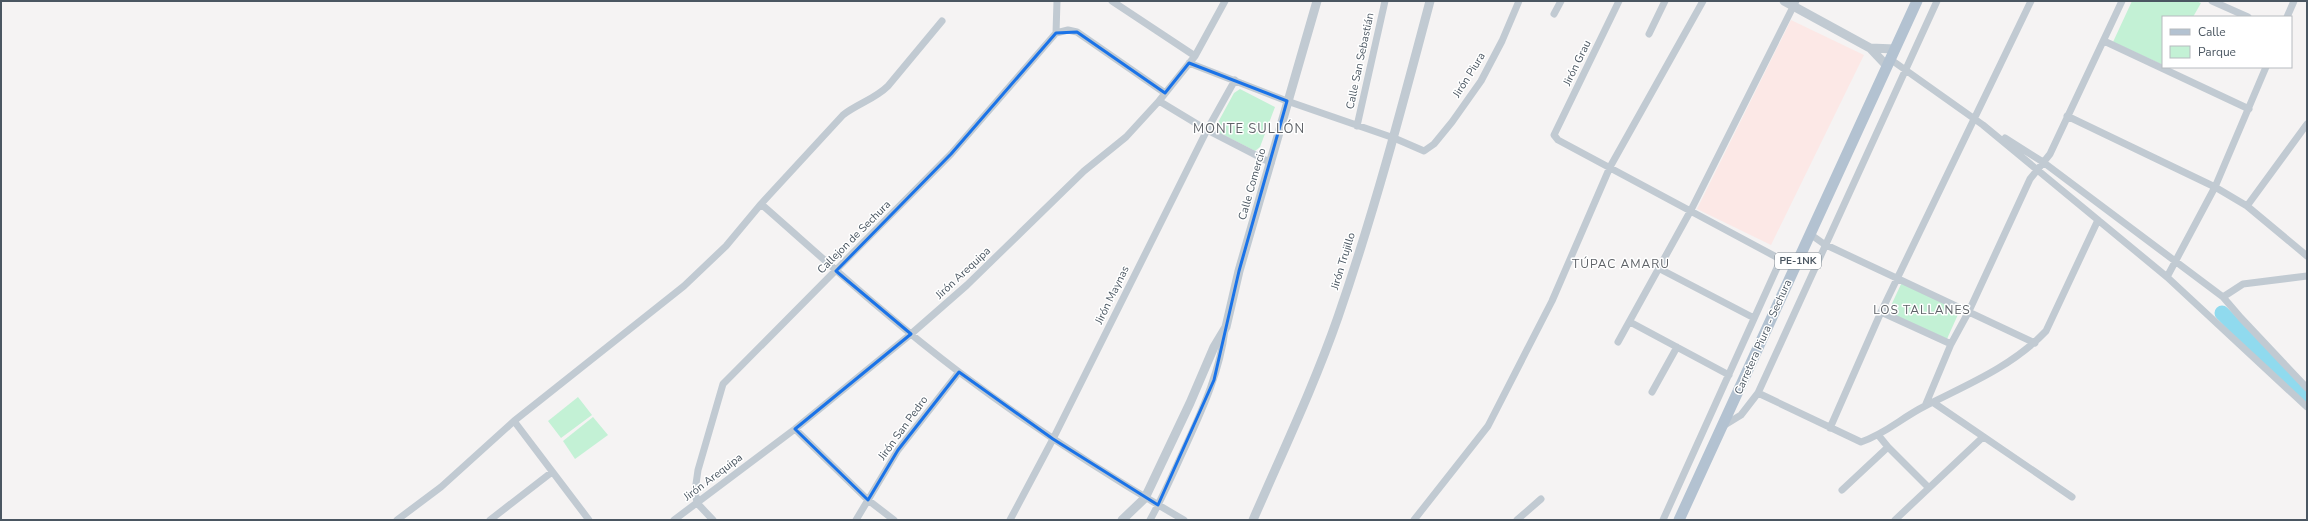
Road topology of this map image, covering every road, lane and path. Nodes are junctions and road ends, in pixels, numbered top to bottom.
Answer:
1 (1057, 1) edge
2 (1112, 1) edge
3 (1225, 1) edge
4 (1317, 1) edge
5 (1384, 1) edge
6 (1430, 1) edge
7 (1519, 1) edge
8 (1561, 1) edge
9 (1619, 1) edge
10 (1665, 1) edge
11 (1703, 1) edge
12 (1784, 1) edge
13 (1917, 1) edge
14 (1937, 1) edge
15 (2031, 1) edge
16 (2122, 1) edge
17 (2212, 1) edge
18 (2294, 1) edge
19 (1795, 3) edge
20 (1554, 14) dead end
21 (2246, 16) edge
22 (2287, 16) edge
23 (942, 21) dead end
24 (1056, 33) junction
25 (1649, 34) dead end
26 (2104, 41) junction
27 (1870, 48) junction
28 (1195, 56) junction
29 (1891, 58) junction
30 (1189, 63) junction
31 (1906, 68) junction
32 (2266, 68) edge
33 (1235, 80) junction
34 (1166, 93) junction
35 (1159, 101) junction
36 (1287, 101) junction
37 (2249, 109) junction
38 (2067, 116) junction
39 (1975, 118) junction
40 (2307, 124) edge
41 (1983, 125) junction
42 (1357, 126) junction
43 (1207, 130) junction
44 (1394, 138) junction
45 (2044, 162) junction
46 (1271, 163) junction
47 (1610, 167) junction
48 (2037, 169) junction
49 (2216, 187) junction
50 (761, 204) junction
51 (2246, 206) junction
52 (1690, 210) junction
53 (2098, 220) junction
54 (1810, 234) junction
55 (1826, 244) junction
56 (2306, 250) edge
57 (1781, 260) junction
58 (2174, 263) junction
59 (1795, 267) junction
60 (1660, 269) junction
61 (836, 271) junction
62 (2168, 276) junction
63 (2307, 276) edge
64 (1899, 277) junction
65 (2223, 297) junction
66 (1969, 311) junction
67 (1881, 312) junction
68 (1754, 318) junction
69 (1630, 322) junction
70 (1226, 327) junction
71 (911, 334) junction
72 (1618, 342) dead end
73 (2035, 343) junction
74 (1951, 344) junction
75 (1676, 347) junction
76 (959, 372) junction
77 (1729, 375) junction
78 (2307, 388) edge
79 (1652, 392) dead end
80 (1758, 393) junction
81 (1934, 403) junction
82 (1925, 406) junction
83 (2307, 407) edge
84 (514, 421) junction
85 (1723, 426) junction
86 (795, 428) junction
87 (1830, 428) junction
88 (1879, 436) junction
89 (1983, 437) junction
90 (1053, 439) junction
91 (1888, 447) junction
92 (552, 472) junction
93 (1929, 488) junction
94 (1842, 490) dead end
95 (2072, 497) dead end
96 (1145, 498) junction
97 (1541, 499) dead end
98 (868, 500) junction
99 (696, 503) junction
100 (1158, 505) junction
101 (397, 520) edge
102 (490, 520) edge
103 (589, 520) edge
104 (674, 520) edge
105 (713, 520) edge
106 (856, 520) edge
107 (894, 520) edge
108 (1010, 520) edge
109 (1122, 520) edge
110 (1150, 520) edge
111 (1184, 520) edge
112 (1254, 520) edge
113 (1414, 520) edge
114 (1517, 520) edge
115 (1663, 520) edge
116 (1679, 520) edge
117 (1896, 520) edge

1 - 24 street
2 - 28 street
3 - 28 street, Jirón Arequipa
4 - 36 street, Calle Comercio
5 - 42 street, Calle San Sebastián
6 - 44 street, Jirón Trujillo
7 - 44 street, Jirón Piura
8 - 20 street
9 - 47 street, Jirón Grau
10 - 25 street
11 - 47 street
12 - 19 street
13 - 29 main road, Carretera Piura - Sechura / PE-1NK
14 - 31 street
15 - 39 street
16 - 26 street
17 - 21 street
18 - 22 street
19 - 27 street
19 - 52 street
23 - 50 street
24 - 34 street
24 - 61 street, Callejon de Sechura
26 - 37 street
26 - 38 street
27 - 29 street
27 - 29 street
28 - 30 street, Jirón Arequipa
29 - 31 street
29 - 54 main road, Carretera Piura - Sechura / PE-1NK
30 - 33 street
30 - 34 street, Jirón Arequipa
31 - 39 street
31 - 55 street
32 - 37 street
33 - 36 street
33 - 43 street, Jirón Maynas
34 - 35 street, Jirón Arequipa
35 - 43 street
35 - 71 street, Jirón Arequipa
36 - 42 street
36 - 46 street, Calle Comercio
37 - 49 street
38 - 45 street
38 - 49 street
39 - 41 street
39 - 64 street
40 - 51 street
41 - 45 street
41 - 48 street
42 - 44 street
43 - 46 street
43 - 90 street, Jirón Maynas
44 - 112 street, Jirón Trujillo
45 - 48 street
45 - 58 street
46 - 70 street, Calle Comercio
47 - 52 street
47 - 113 street
48 - 53 street
48 - 66 street
49 - 51 street
49 - 58 street
50 - 61 street
50 - 84 street
51 - 56 street
52 - 57 street
52 - 60 street
53 - 62 street
53 - 73 street
54 - 55 street
54 - 59 main road, Carretera Piura - Sechura / PE-1NK
55 - 64 street
55 - 80 street
57 - 59 street
57 - 68 street
58 - 62 street
58 - 65 street
59 - 85 main road, Carretera Piura - Sechura / PE-1NK
60 - 68 street
60 - 69 street
61 - 71 street
61 - 99 street, Callejon de Sechura
62 - 83 street
63 - 65 street
64 - 66 street
64 - 67 street
65 - 78 street
66 - 73 street
66 - 74 street
67 - 74 street
67 - 87 street
68 - 77 street
69 - 72 street
69 - 75 street
70 - 96 street, Calle Comercio
70 - 100 street, Calle Comercio
71 - 76 street
71 - 86 street, Jirón Arequipa
73 - 81 street
74 - 82 street
75 - 77 street
75 - 79 street
76 - 90 street
76 - 98 street, Jirón San Pedro
77 - 115 street
80 - 85 street
80 - 87 street
81 - 82 street
81 - 89 street
82 - 88 street
84 - 92 street
84 - 101 street
85 - 116 main road, Carretera Piura - Sechura / PE-1NK
86 - 98 street
86 - 99 street, Jirón Arequipa
87 - 88 street
88 - 91 street
89 - 93 street
89 - 95 street
90 - 96 street
90 - 108 street, Jirón Maynas
91 - 93 street
91 - 94 street
92 - 102 street
92 - 103 street
93 - 117 street
96 - 100 street
96 - 109 street, Calle Comercio
97 - 114 street
98 - 106 street, Jirón San Pedro
98 - 107 street
99 - 104 street, Jirón Arequipa
99 - 105 street
100 - 110 street, Calle Comercio
100 - 111 street

